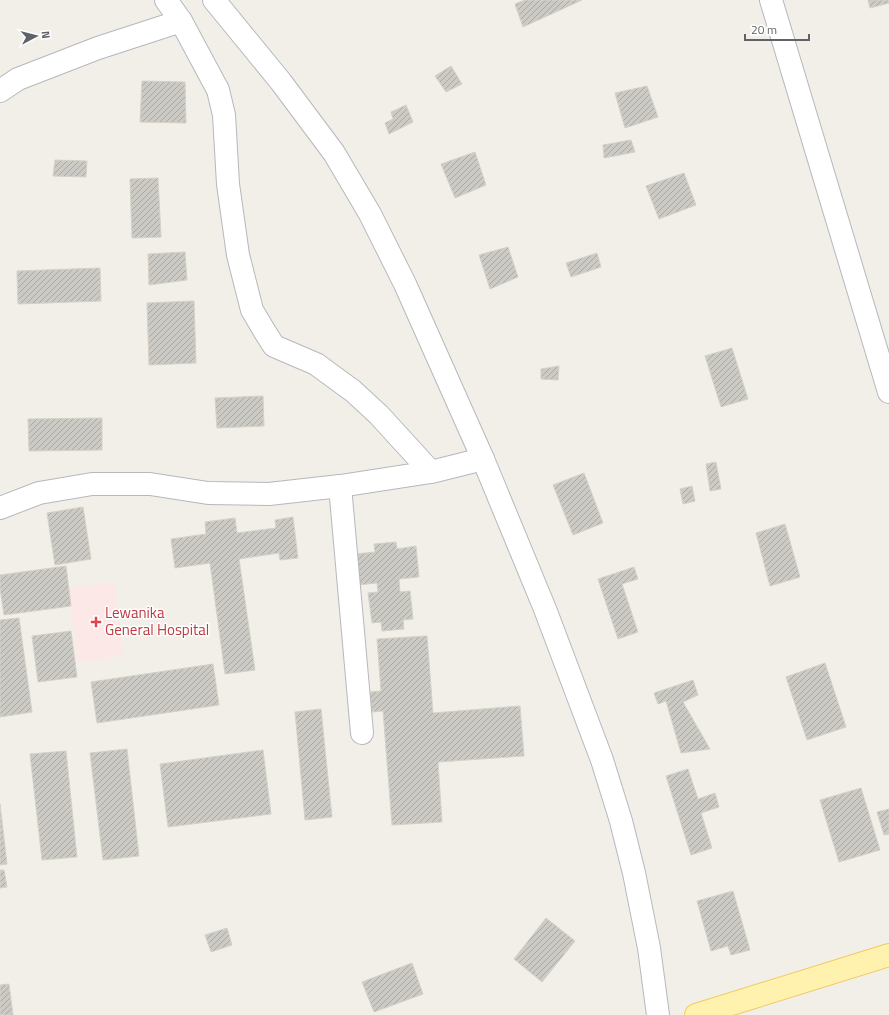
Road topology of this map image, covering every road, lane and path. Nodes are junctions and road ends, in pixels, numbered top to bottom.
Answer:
1 (166, 0) edge
2 (214, 0) edge
3 (771, 0) edge
4 (181, 21) junction
5 (0, 92) edge
6 (889, 392) edge
7 (483, 459) junction
8 (431, 472) junction
9 (340, 486) junction
10 (0, 508) edge
11 (362, 734) dead end
12 (889, 955) edge
13 (658, 1015) edge
14 (696, 1015) edge

1 - 4 street
2 - 7 street
3 - 6 street
4 - 5 street
4 - 8 street
7 - 8 street
7 - 13 street
8 - 9 street
9 - 10 street
9 - 11 street
12 - 14 main road

